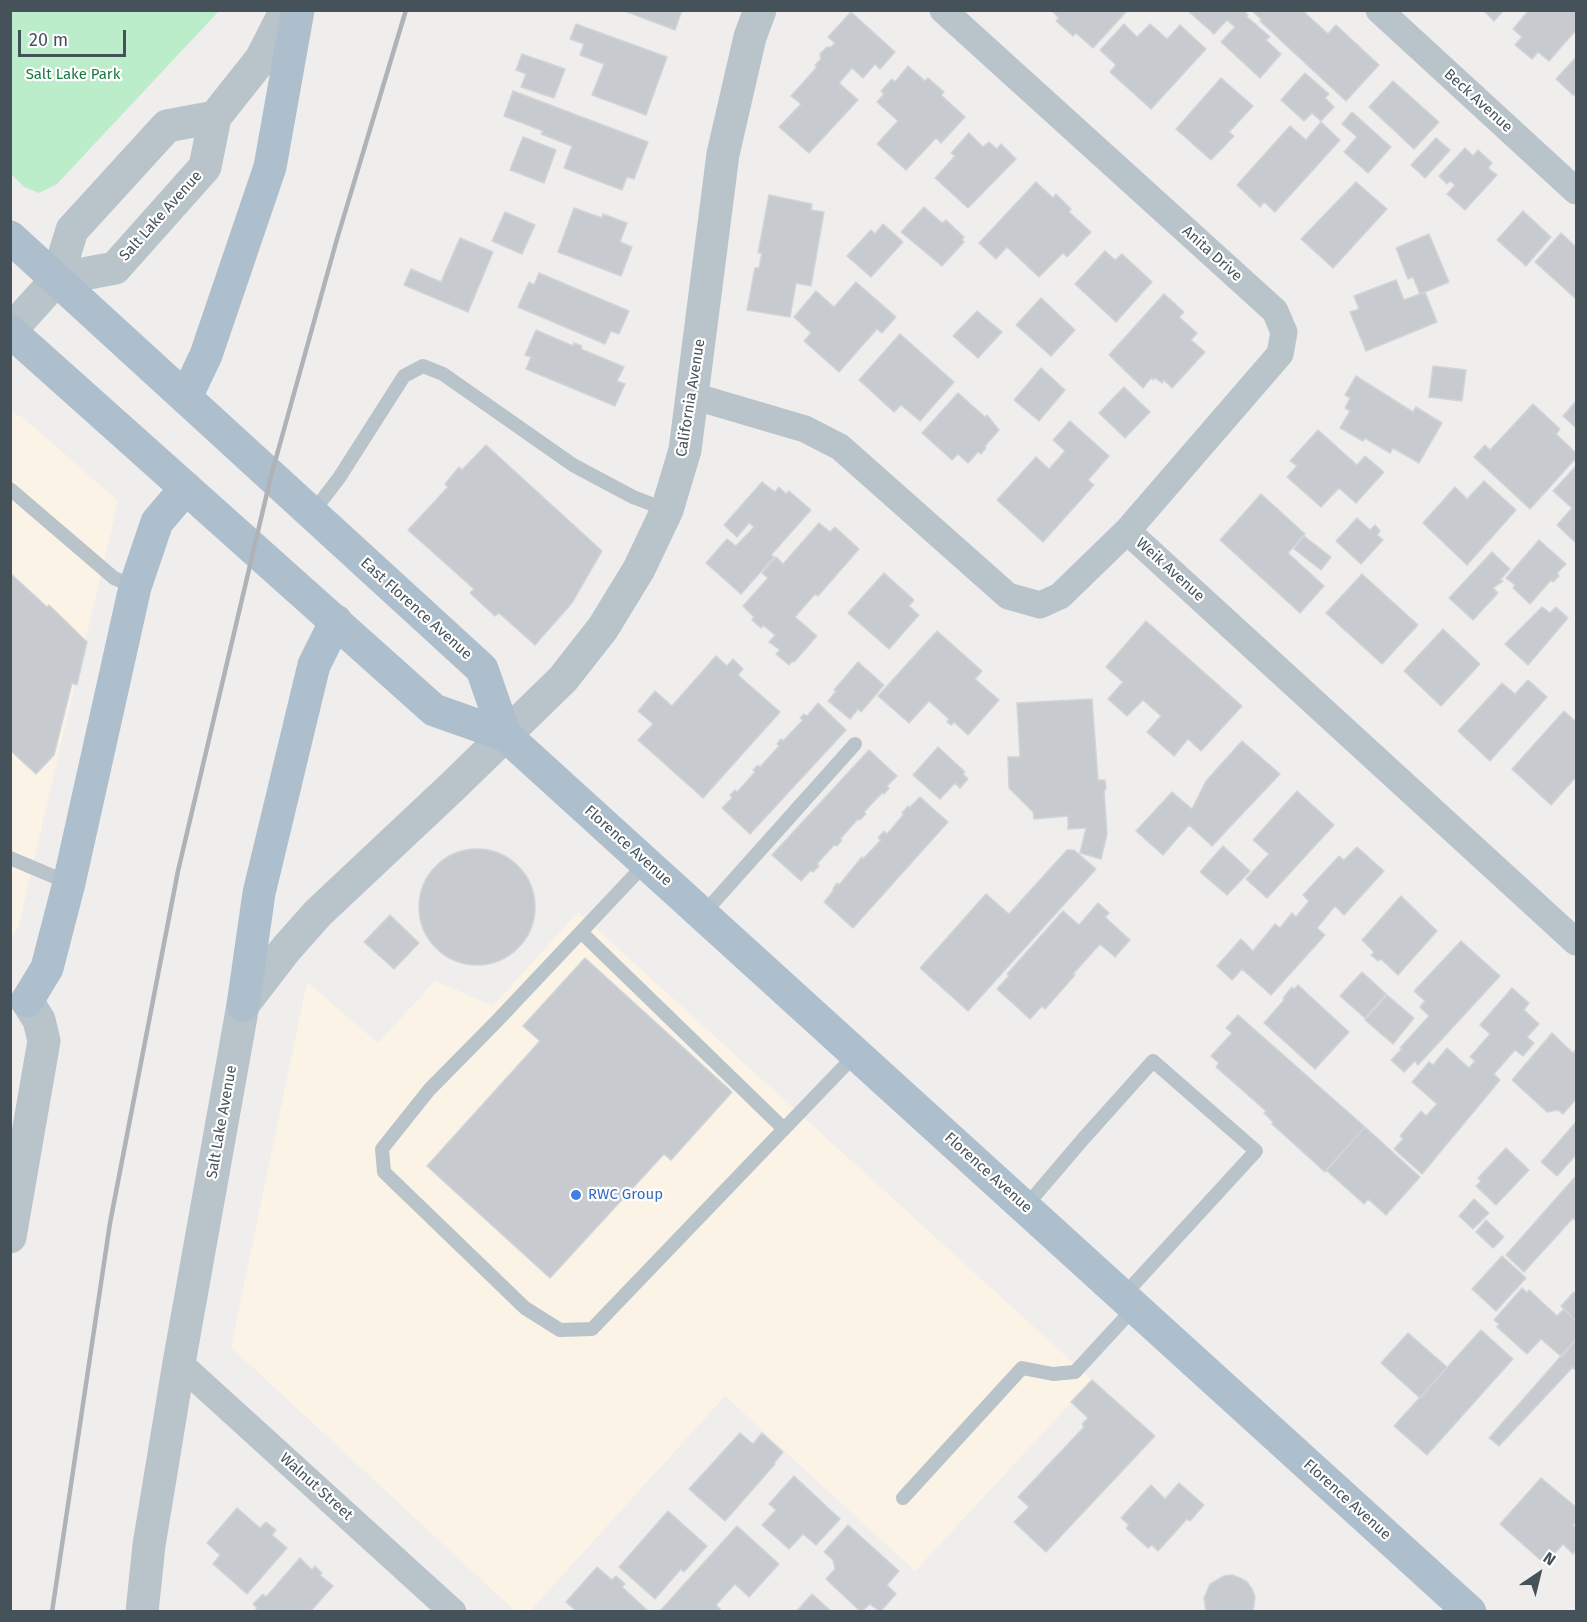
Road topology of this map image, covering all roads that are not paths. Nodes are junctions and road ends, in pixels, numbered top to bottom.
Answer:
1 (286, 10) edge
2 (298, 10) edge
3 (760, 10) edge
4 (943, 10) edge
5 (1378, 10) edge
6 (215, 117) junction
7 (1576, 191) edge
8 (10, 237) edge
9 (57, 279) junction
10 (11, 331) edge
11 (693, 396) junction
12 (186, 397) junction
13 (186, 488) junction
14 (10, 489) edge
15 (667, 510) junction
16 (312, 513) junction
17 (1127, 531) junction
18 (135, 587) junction
19 (336, 621) junction
20 (506, 735) junction
21 (855, 744) dead end
22 (10, 858) edge
23 (646, 863) junction
24 (69, 883) junction
25 (703, 914) junction
26 (581, 932) junction
27 (1576, 942) edge
28 (19, 994) edge
29 (243, 1005) junction
30 (856, 1054) junction
31 (784, 1129) junction
32 (1025, 1207) junction
33 (10, 1237) edge
34 (1129, 1301) junction
35 (179, 1363) junction
36 (903, 1498) dead end
37 (142, 1611) edge
38 (453, 1611) edge
39 (1470, 1611) edge

1 - 6 street, Salt Lake Avenue
2 - 12 main road
3 - 11 street, California Avenue
4 - 17 street, Anita Drive
5 - 7 street, Beck Avenue
6 - 9 street
6 - 9 street, Salt Lake Avenue
8 - 9 main road, East Florence Avenue
9 - 10 street
9 - 12 main road, East Florence Avenue
10 - 13 main road
11 - 15 street, California Avenue
11 - 17 street, Weik Avenue
12 - 16 main road, East Florence Avenue
13 - 18 main road
13 - 19 main road
14 - 18 lane
15 - 16 lane
15 - 20 street, California Avenue
16 - 20 main road, East Florence Avenue
17 - 27 street, Weik Avenue
18 - 24 main road
19 - 20 main road
19 - 29 main road
20 - 23 main road, Florence Avenue
20 - 29 street, Salt Lake Avenue
21 - 25 lane
22 - 24 lane
23 - 25 main road, Florence Avenue
23 - 26 lane
24 - 28 main road
25 - 30 main road, Florence Avenue
26 - 31 lane
26 - 31 lane
28 - 33 street
29 - 35 street, Salt Lake Avenue
30 - 31 lane
30 - 32 main road, Florence Avenue
32 - 34 main road, Florence Avenue
32 - 34 lane
34 - 36 lane
34 - 39 main road, Florence Avenue
35 - 37 street, Salt Lake Avenue
35 - 38 street, Walnut Street

